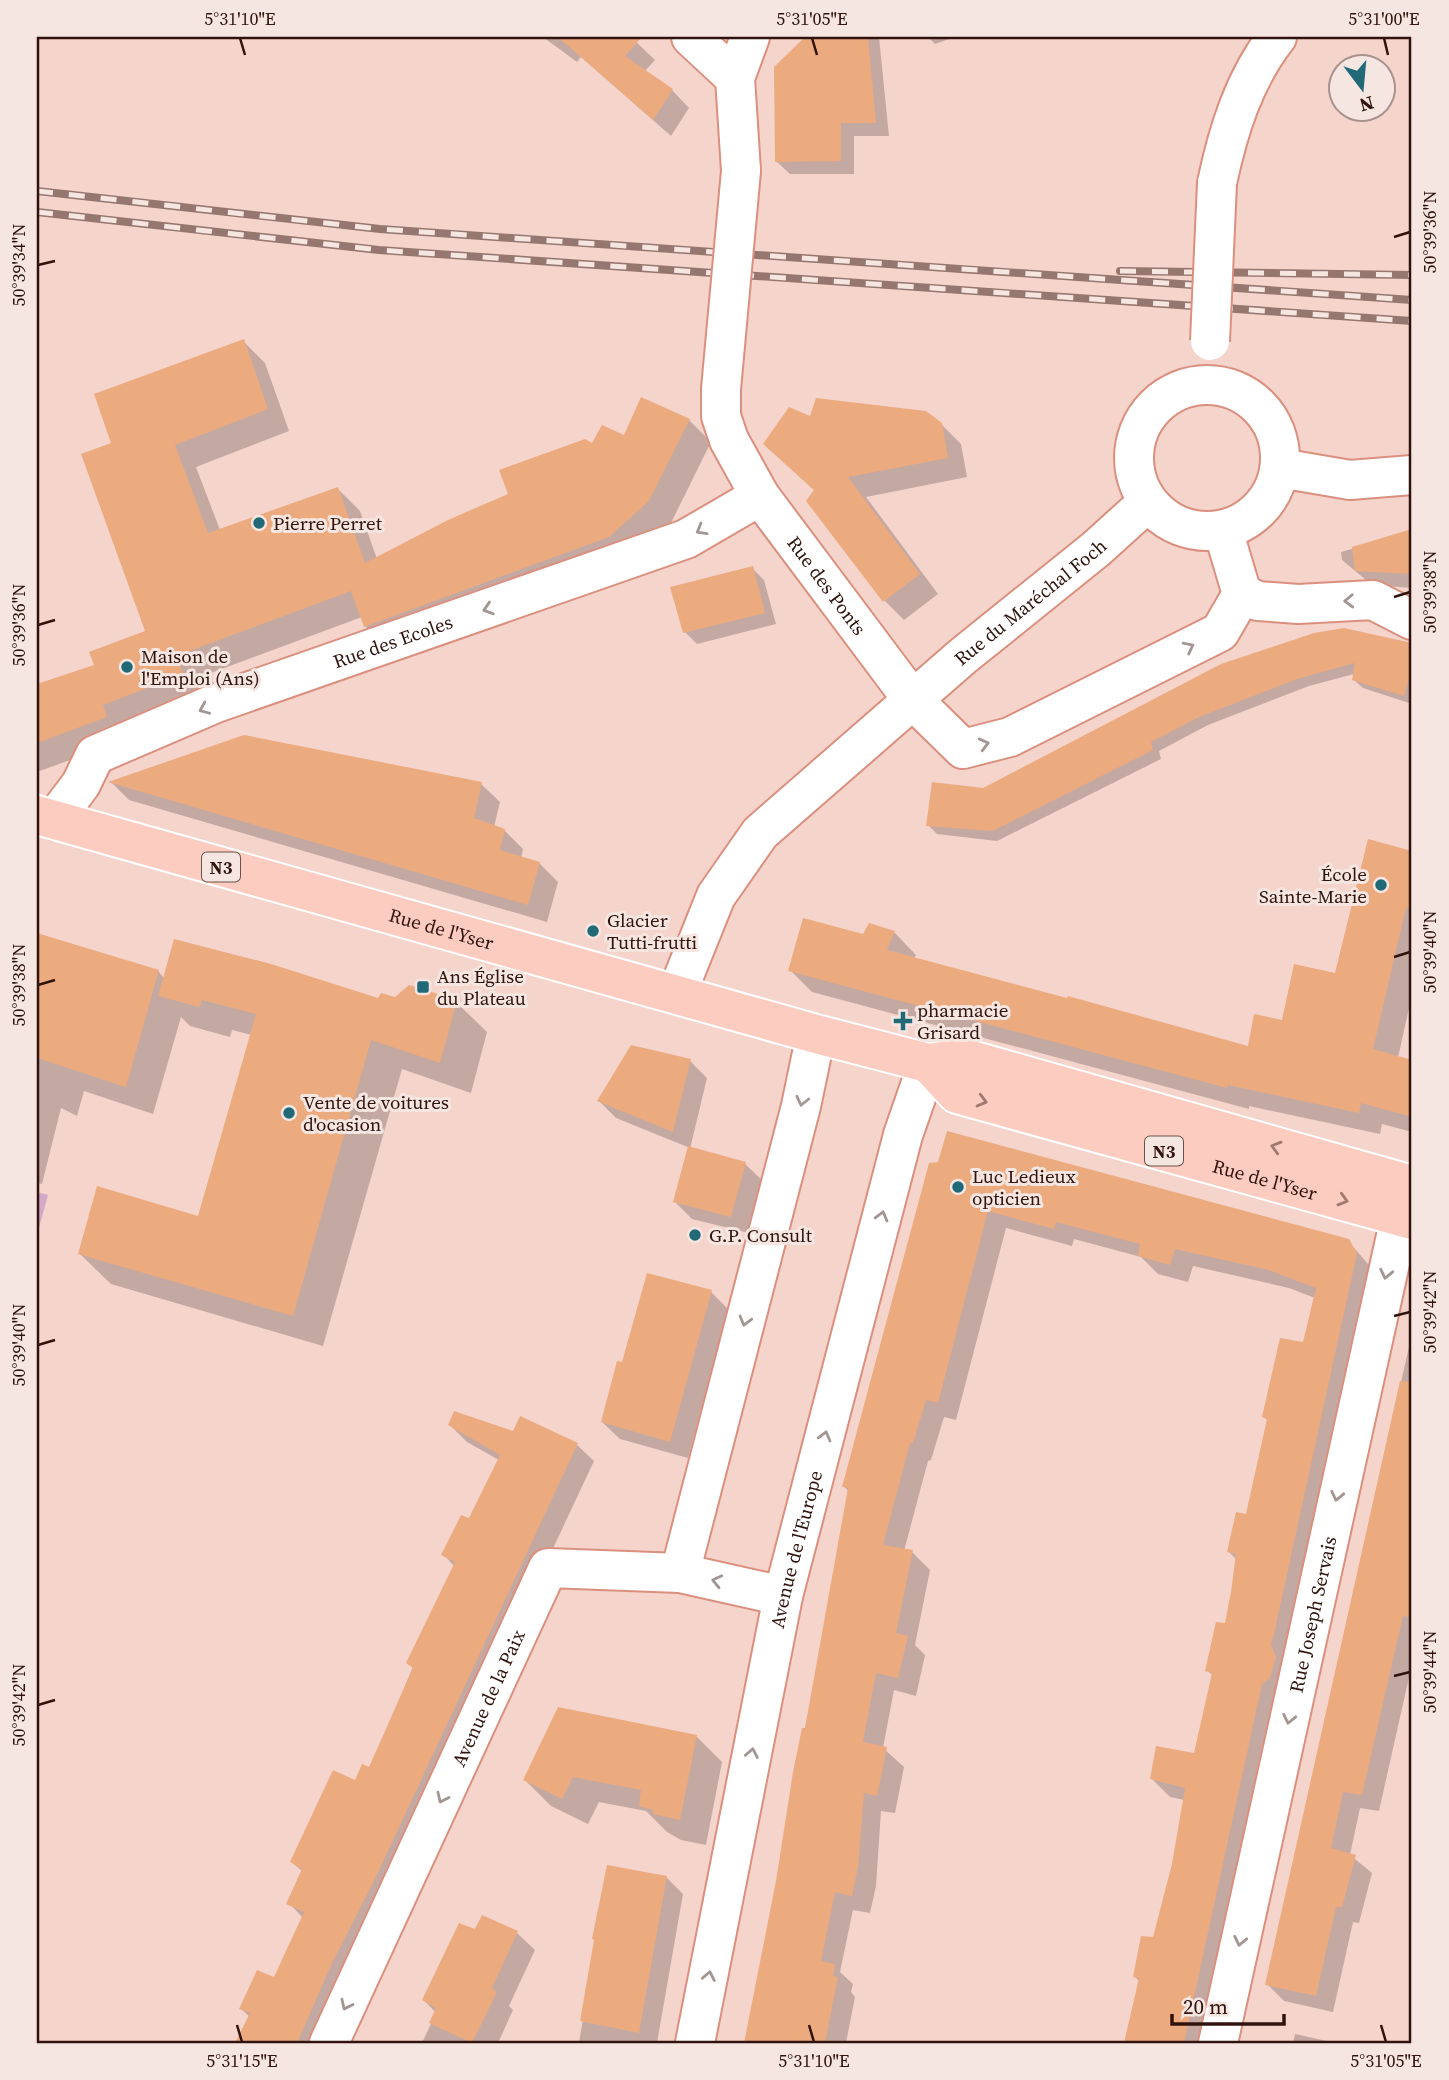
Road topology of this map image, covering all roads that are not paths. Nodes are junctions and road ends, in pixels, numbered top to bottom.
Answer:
1 (691, 37) edge
2 (750, 37) edge
3 (1277, 37) edge
4 (735, 78) junction
5 (1209, 384) junction
6 (1280, 468) junction
7 (1412, 475) edge
8 (760, 496) junction
9 (1148, 502) junction
10 (1223, 530) junction
11 (1242, 594) junction
12 (1412, 620) edge
13 (912, 699) junction
14 (46, 818) edge
15 (677, 993) junction
16 (816, 1034) junction
17 (928, 1063) junction
18 (1408, 1201) edge
19 (680, 1573) junction
20 (783, 1596) junction
21 (329, 2043) edge
22 (695, 2043) edge
23 (1218, 2043) edge

1 - 4 street
2 - 4 street
3 - 5 street, bridge
4 - 8 street, Rue des Ponts, bridge
5 - 6 street
5 - 9 street
6 - 7 street
6 - 10 street
8 - 13 street, Rue des Ponts
8 -> 14 street, Rue des Ecoles
9 - 10 street
9 - 13 street, Rue du Maréchal Foch
10 - 11 street
12 -> 11 street
13 -> 11 street, Rue des Ponts
13 - 15 street, Rue du Maréchal Foch
14 - 15 main road, Rue de l'Yser / N3
15 - 16 main road, Rue de l'Yser / N3
16 - 17 main road, Rue de l'Yser / N3
16 -> 19 street
17 - 18 main road, Rue de l'Yser / N3
20 -> 17 street, Avenue de l'Europe
18 -> 23 street, Rue Joseph Servais
20 -> 19 street, Avenue de la Paix
19 -> 21 street, Avenue de la Paix
22 -> 20 street, Avenue de l'Europe

